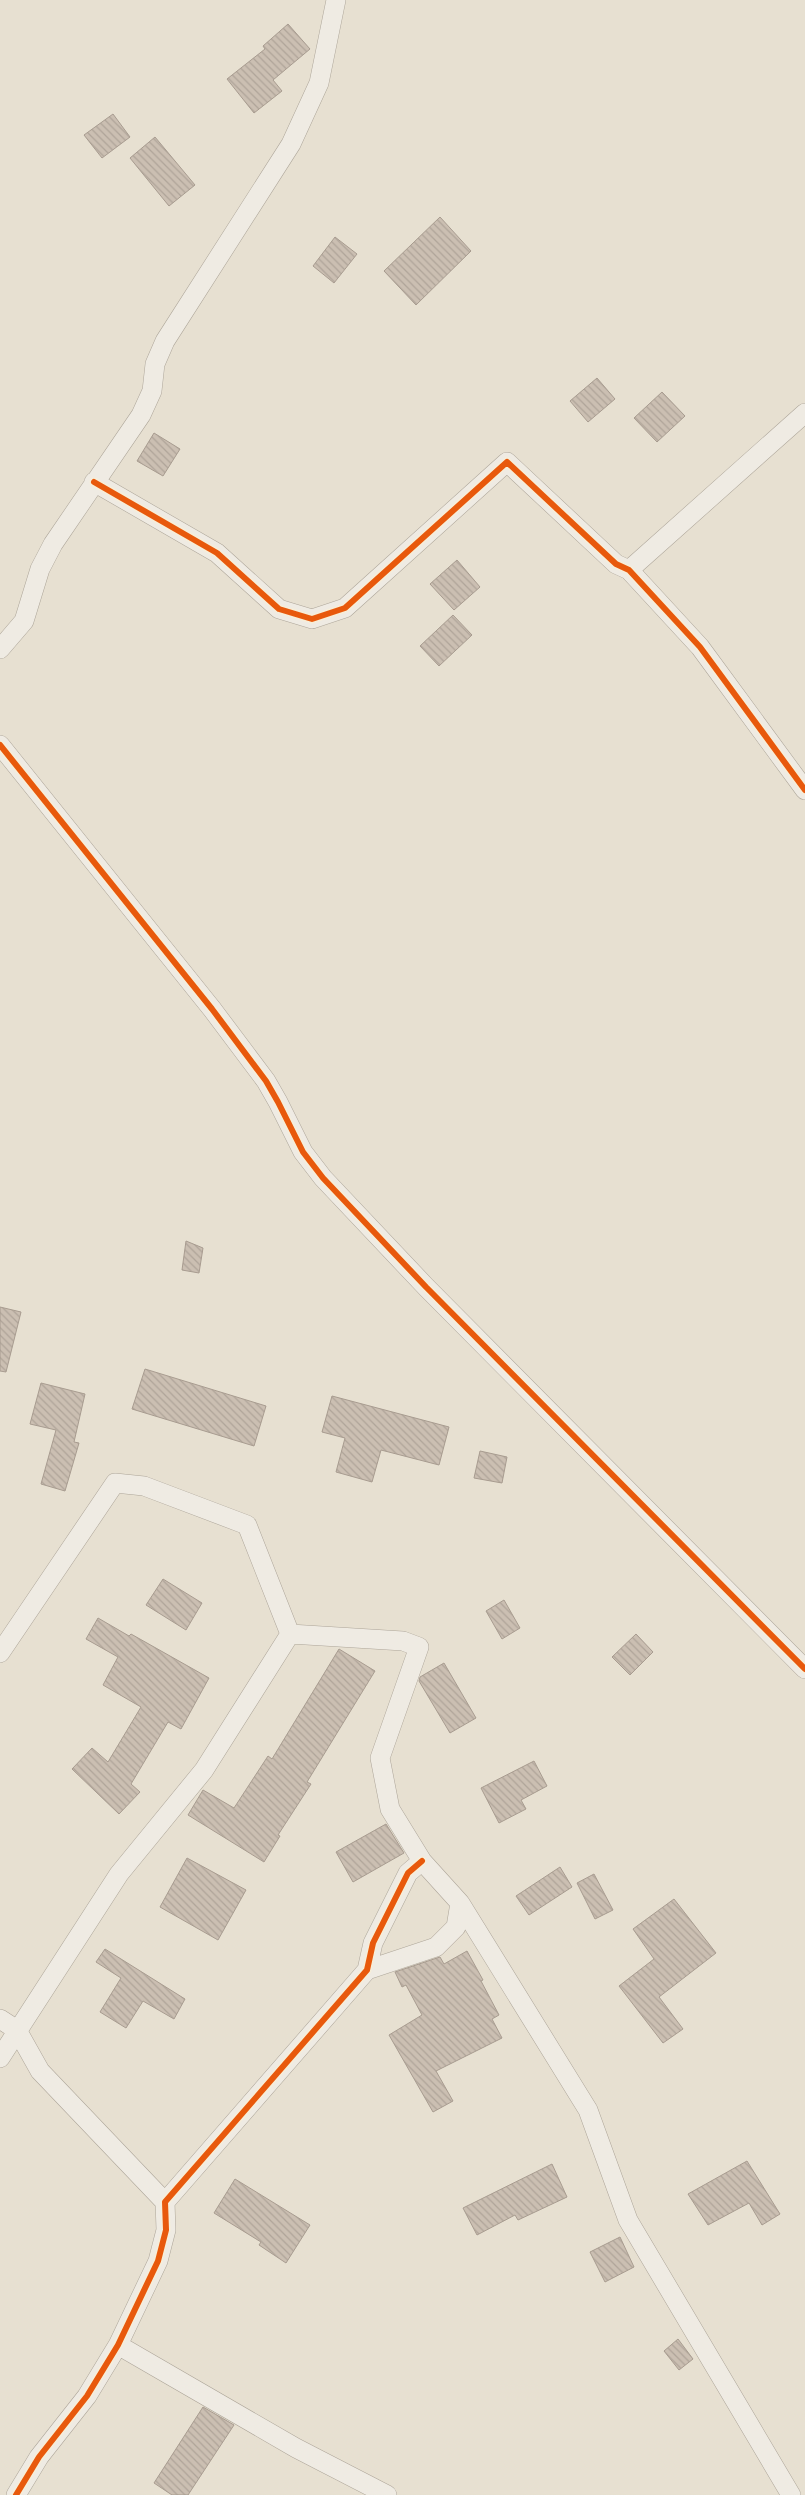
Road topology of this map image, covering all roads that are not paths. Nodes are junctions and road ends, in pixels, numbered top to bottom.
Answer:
1 (325, 0) edge
2 (336, 0) edge
3 (332, 19) junction
4 (805, 413) edge
5 (94, 482) junction
6 (629, 570) junction
7 (0, 649) edge
8 (0, 744) edge
9 (805, 790) edge
10 (290, 1634) junction
11 (0, 1653) edge
12 (805, 1670) edge
13 (422, 1861) junction
14 (460, 1903) junction
15 (367, 1970) junction
16 (0, 2019) edge
17 (17, 2030) junction
18 (0, 2058) edge
19 (165, 2202) junction
20 (118, 2345) junction
21 (16, 2495) edge
22 (387, 2495) edge
23 (791, 2495) edge

1 - 3 street
2 - 3 street
3 - 5 street
4 - 6 street
5 - 6 street
5 - 7 street
6 - 9 street
8 - 12 street
10 - 11 street
10 - 13 street
10 - 17 street
13 - 14 street
13 - 15 street
14 - 15 street
14 - 23 street
15 - 19 street
16 - 17 street
17 - 18 street
17 - 19 street
19 - 20 street
20 - 21 street
20 - 22 street

